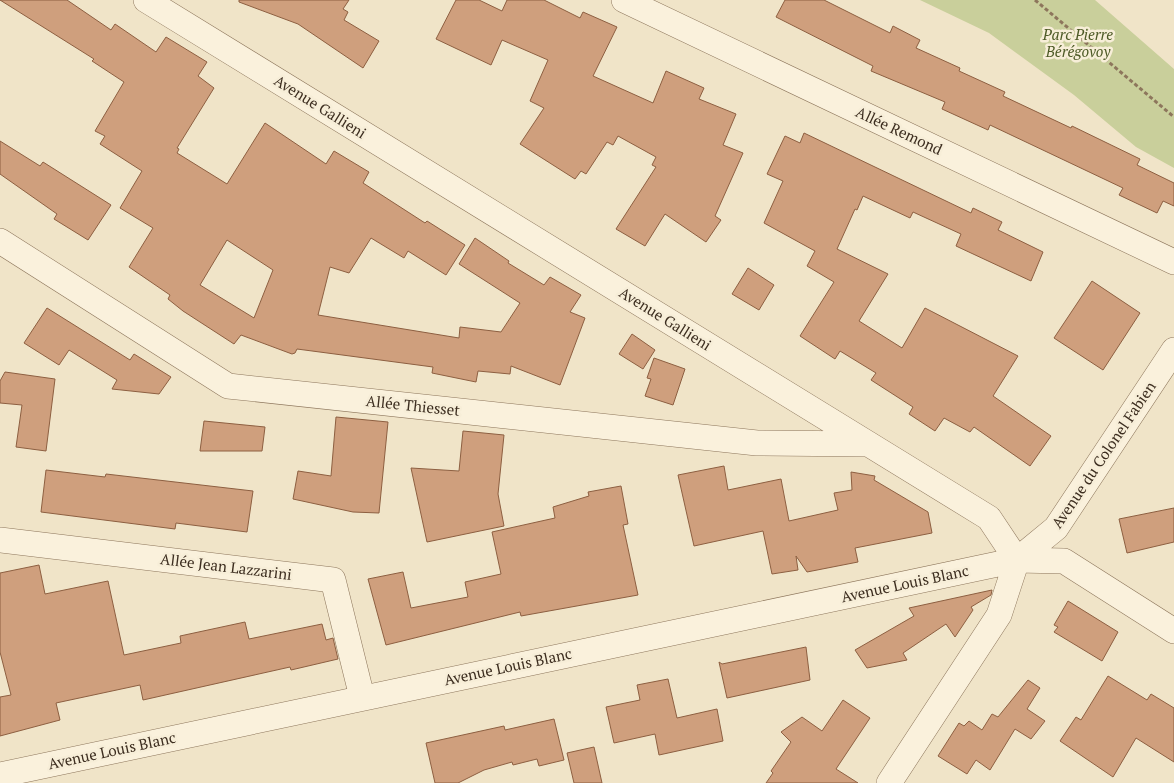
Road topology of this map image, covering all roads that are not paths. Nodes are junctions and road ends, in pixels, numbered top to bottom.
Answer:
1 (146, 0) edge
2 (624, 0) edge
3 (0, 241) edge
4 (1174, 262) edge
5 (1174, 350) edge
6 (868, 444) junction
7 (0, 540) edge
8 (1017, 560) junction
9 (1174, 631) edge
10 (362, 697) junction
11 (0, 775) edge
12 (889, 783) edge

1 - 6 street, Avenue Gallieni
2 - 4 street, Allée Remond
3 - 6 street, Allée Thiesset
5 - 8 street, Avenue du Colonel Fabien
6 - 8 street, Avenue Gallieni
7 - 10 street, Allée Jean Lazzarini
8 - 9 street
8 - 10 street, Avenue Louis Blanc
8 - 12 street
10 - 11 street, Avenue Louis Blanc

